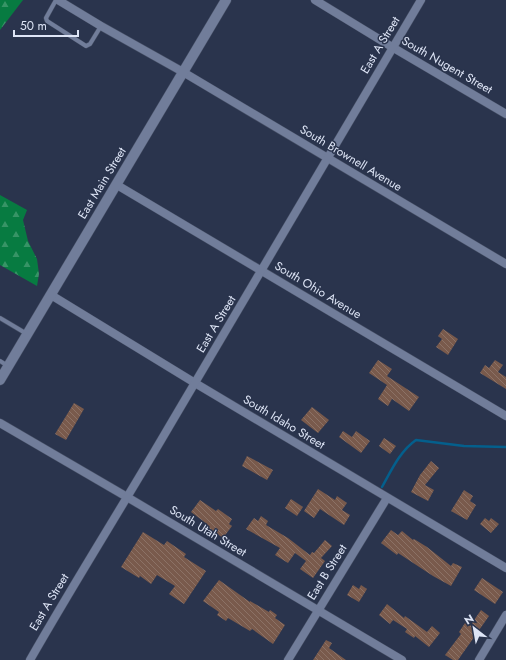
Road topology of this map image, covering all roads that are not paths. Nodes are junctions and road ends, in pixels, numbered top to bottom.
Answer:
1 (57, 0) edge
2 (226, 0) edge
3 (315, 0) edge
4 (421, 0) edge
5 (101, 26) junction
6 (392, 48) junction
7 (183, 72) junction
8 (506, 114) edge
9 (328, 158) junction
10 (117, 185) junction
11 (506, 264) edge
12 (262, 271) junction
13 (51, 295) junction
14 (0, 318) edge
15 (28, 334) junction
16 (4, 364) edge
17 (0, 380) edge
18 (195, 383) junction
19 (506, 416) edge
20 (0, 423) edge
21 (128, 497) junction
22 (388, 498) junction
23 (506, 568) edge
24 (318, 610) junction
25 (506, 615) edge
26 (30, 660) edge
27 (288, 660) edge
28 (402, 660) edge
29 (479, 660) edge

1 - 5 street, South Brownell Avenue
1 - 5 lane
2 - 7 street, East Main Street
3 - 6 street, South Nugent Street
4 - 6 street, East A Street
5 - 7 street, South Brownell Avenue
6 - 8 street, South Nugent Street
6 - 9 street, East A Street
7 - 9 street, South Brownell Avenue
7 - 10 street, East Main Street
9 - 11 street, South Brownell Avenue
9 - 12 street, East A Street
10 - 12 street, South Ohio Avenue
10 - 13 street, East Main Street
12 - 18 street, East A Street
12 - 19 street, South Ohio Avenue
13 - 15 street, East Main Street
13 - 18 street, South Idaho Street
14 - 15 lane
15 - 16 street, East Main Street
16 - 17 street, East Main Street
18 - 21 street, East A Street
18 - 22 street, South Idaho Street
20 - 21 street, South Utah Street
21 - 24 street, South Utah Street
21 - 26 street, East A Street
22 - 23 street, South Idaho Street
22 - 24 street, East B Street
24 - 27 street, East B Street
24 - 28 street, South Utah Street
25 - 29 street

